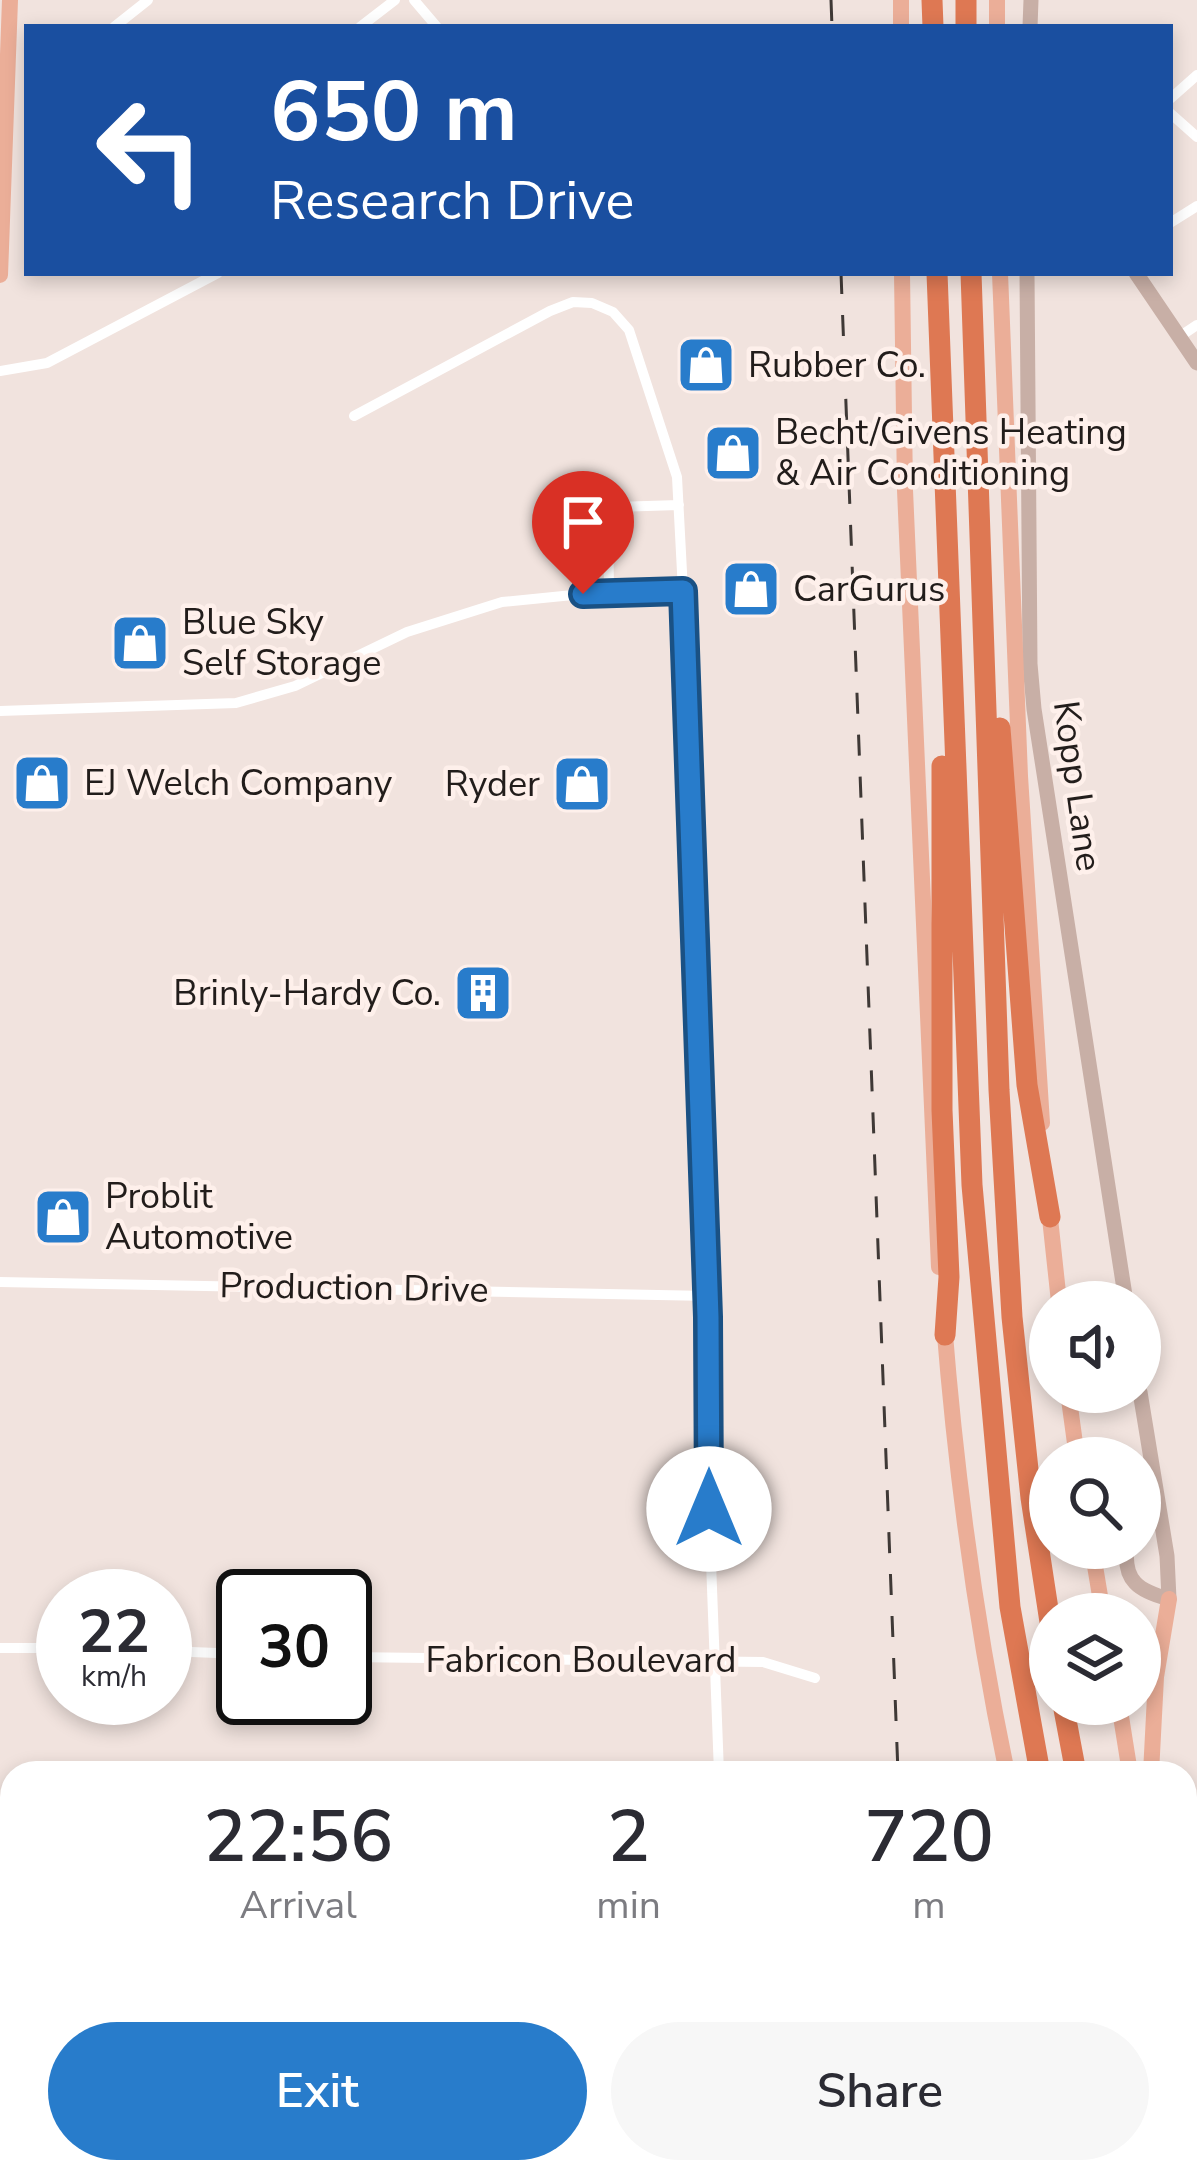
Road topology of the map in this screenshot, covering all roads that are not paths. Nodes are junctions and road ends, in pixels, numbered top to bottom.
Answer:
1 (148, 0) edge
2 (395, 0) edge
3 (414, 0) edge
4 (10, 1) edge
5 (0, 22) edge
6 (118, 24) edge
7 (364, 24) edge
8 (434, 24) edge
9 (1197, 75) edge
10 (12, 76) edge
11 (1173, 96) edge
12 (1173, 115) edge
13 (1197, 137) edge
14 (0, 274) edge
15 (212, 276) edge
16 (902, 276) edge
17 (938, 276) edge
18 (971, 276) edge
19 (1000, 276) edge
20 (1027, 276) edge
21 (1138, 276) edge
22 (1197, 325) edge
23 (1179, 337) junction
24 (1197, 363) edge
25 (0, 371) edge
26 (354, 416) dead end
27 (679, 505) junction
28 (683, 591) junction
29 (609, 593) junction
30 (984, 682) junction
31 (0, 711) edge
32 (953, 719) junction
33 (1050, 1217) junction
34 (1057, 1281) edge
35 (1123, 1281) edge
36 (0, 1282) edge
37 (708, 1296) junction
38 (944, 1335) junction
39 (1161, 1522) edge
40 (1126, 1569) edge
41 (1046, 1593) edge
42 (1169, 1599) junction
43 (0, 1648) edge
44 (36, 1648) edge
45 (372, 1658) edge
46 (714, 1664) junction
47 (815, 1678) dead end
48 (1067, 1725) edge
49 (1122, 1725) edge
50 (718, 1761) edge
51 (1005, 1761) edge
52 (1038, 1761) edge
53 (1074, 1761) edge
54 (1128, 1761) edge
55 (1152, 1761) edge

1 - 6 street
2 - 7 street
3 - 8 street
4 - 5 main road
4 - 10 main road
9 - 11 street
10 - 14 main road
12 - 13 street
15 - 25 street
16 - 38 main road
17 - 32 highway
18 - 30 highway
19 - 33 main road
20 - 35 street, Kopp Lane
21 - 23 street
22 - 23 street
23 - 24 street
26 - 27 street
27 - 28 street
27 - 29 street
28 - 29 street
28 - 37 street
29 - 31 street
30 - 33 highway
30 - 41 highway
32 - 38 highway
32 - 52 highway
33 - 34 main road
36 - 37 street, Production Drive
37 - 46 street
38 - 51 main road
39 - 42 street
40 - 42 street
42 - 55 main road
43 - 44 street
45 - 46 street, Fabricon Boulevard
46 - 47 street, Fabricon Boulevard
46 - 50 street
48 - 53 highway
49 - 54 main road

